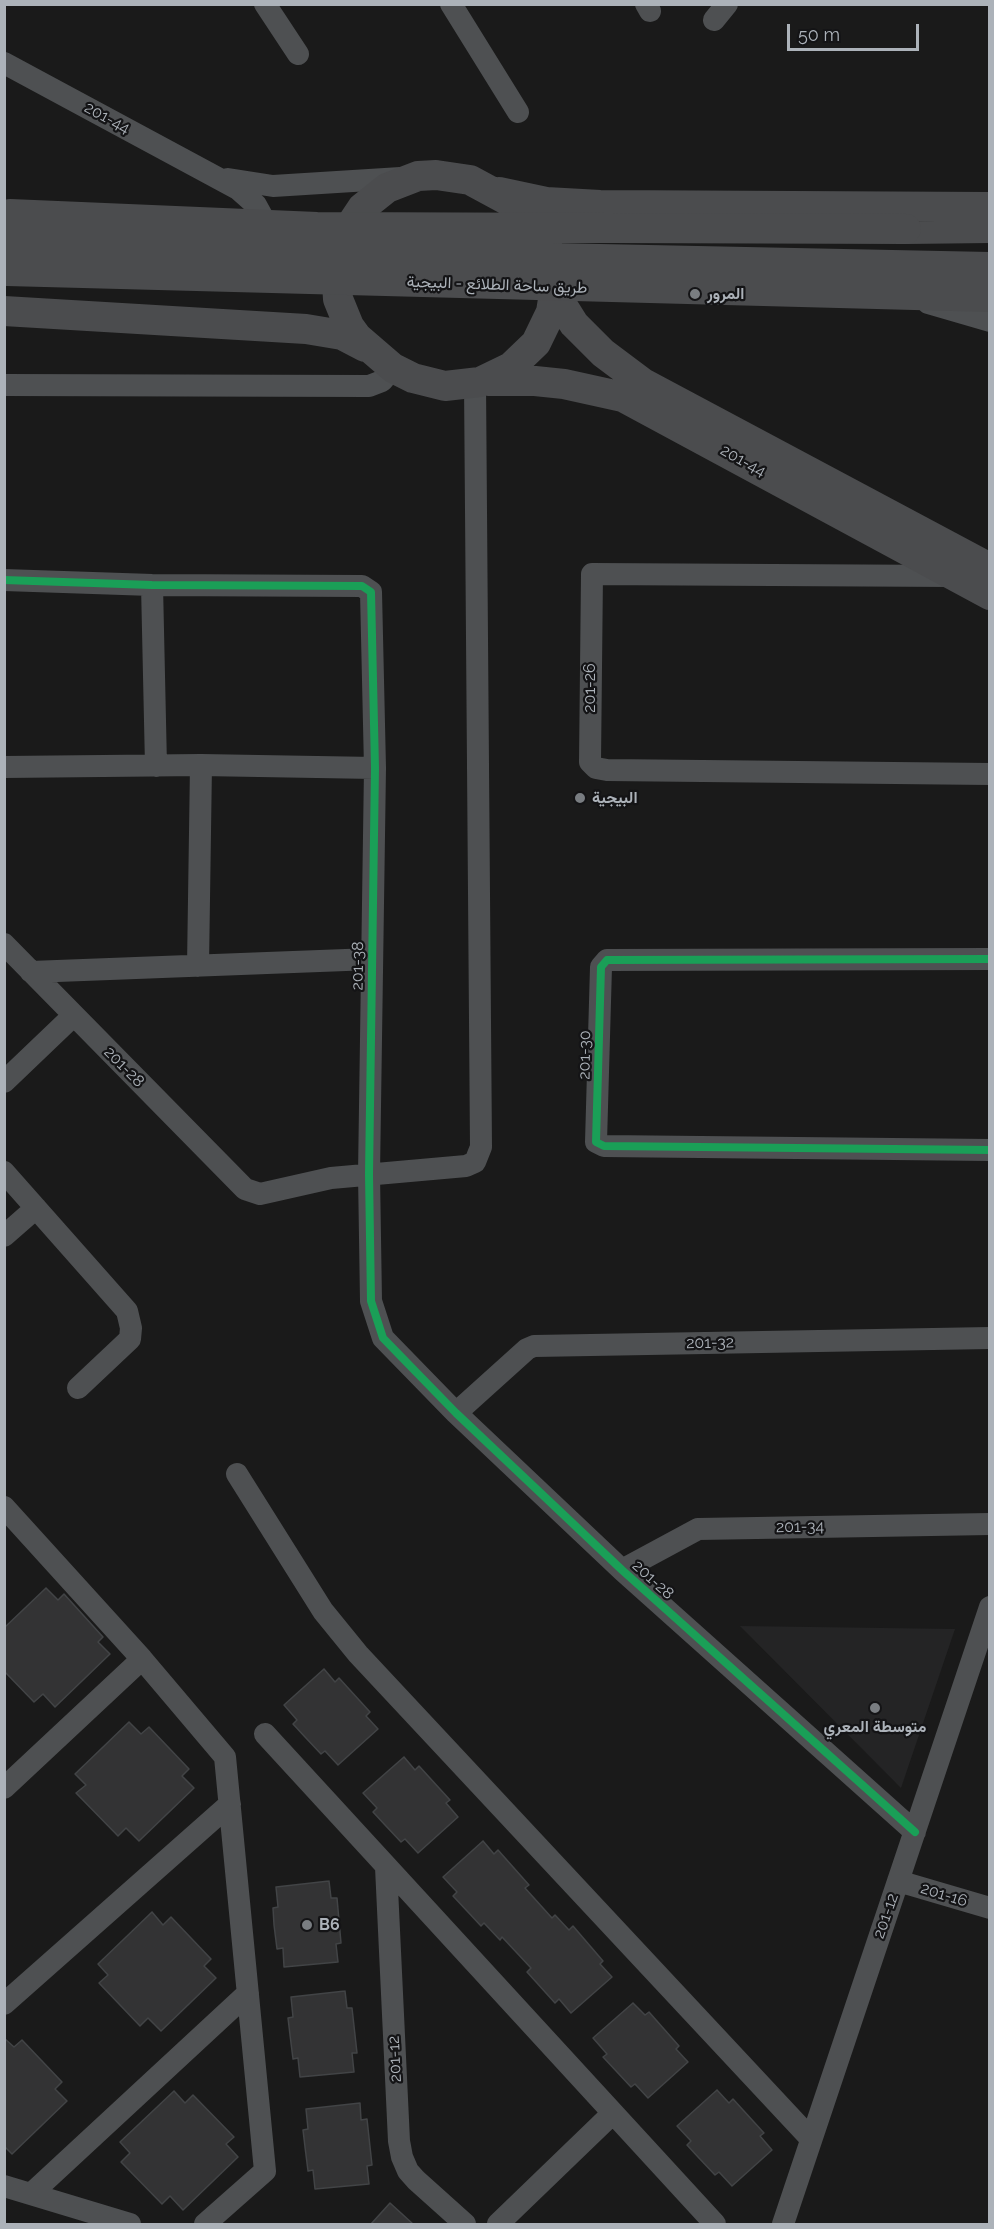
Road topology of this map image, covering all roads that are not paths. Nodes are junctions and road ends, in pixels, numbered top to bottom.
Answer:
1 (265, 4) edge
2 (451, 4) edge
3 (298, 54) dead end
4 (4, 63) edge
5 (518, 112) dead end
6 (210, 173) junction
7 (418, 176) junction
8 (486, 186) junction
9 (985, 212) edge
10 (7, 214) edge
11 (6, 257) edge
12 (990, 267) edge
13 (336, 273) junction
14 (554, 277) junction
15 (990, 297) edge
16 (921, 301) dead end
17 (4, 311) edge
18 (990, 321) edge
19 (365, 347) junction
20 (393, 368) junction
21 (477, 383) junction
22 (4, 385) edge
23 (990, 568) edge
24 (953, 576) junction
25 (4, 580) edge
26 (152, 585) junction
27 (990, 595) edge
28 (201, 765) junction
29 (156, 766) junction
30 (4, 767) edge
31 (375, 768) junction
32 (990, 774) edge
33 (4, 944) edge
34 (372, 959) junction
35 (990, 959) edge
36 (198, 966) junction
37 (31, 972) junction
38 (73, 1016) junction
39 (4, 1082) edge
40 (990, 1150) edge
41 (4, 1172) edge
42 (369, 1174) junction
43 (36, 1208) junction
44 (4, 1236) edge
45 (383, 1338) joint
46 (990, 1338) edge
47 (78, 1388) dead end
48 (456, 1413) junction
49 (237, 1474) dead end
50 (4, 1508) edge
51 (990, 1524) edge
52 (622, 1570) junction
53 (990, 1607) edge
54 (142, 1659) junction
55 (264, 1734) dead end
56 (4, 1788) edge
57 (230, 1804) junction
58 (915, 1832) junction
59 (386, 1867) junction
60 (898, 1881) junction
61 (990, 1908) edge
62 (248, 1993) junction
63 (4, 2004) edge
64 (613, 2113) junction
65 (811, 2139) junction
66 (4, 2186) edge
67 (31, 2194) junction
68 (130, 2224) edge
69 (205, 2224) edge
70 (465, 2224) edge
71 (498, 2224) edge
72 (715, 2224) edge
73 (783, 2224) edge

1 - 3 street
2 - 5 street
4 - 6 street, 201-44
6 - 7 street, 201-44
6 - 13 street, 201-44
7 - 8 main road
7 - 13 main road
8 - 9 main road
8 - 14 main road
9 - 10 main road, bridge
11 - 12 main road, طريق ساحة الطلائع - البيجية, bridge
11 - 15 main road, طريق ساحة الطلائع - البيجية, bridge
13 - 19 main road
14 - 21 main road
14 - 23 main road
16 - 18 street
17 - 19 main road
19 - 20 main road
20 - 21 main road
20 - 22 street
21 - 24 main road, 201-44
21 - 42 street
24 - 27 main road, 201-44
24 - 32 street, 201-26
25 - 26 street
26 - 29 street
26 - 31 street, 201-38
28 - 29 street
28 - 31 street
28 - 36 street
29 - 30 street
31 - 34 street, 201-38
33 - 37 street, 201-28
34 - 36 street
34 - 42 street, 201-38
35 - 40 street, 201-30
36 - 37 street
37 - 38 street, 201-28
38 - 39 street
38 - 42 street, 201-28
41 - 43 street
42 - 45 street, 201-38
43 - 44 street
43 - 47 street
45 - 48 street, 201-28
46 - 48 street, 201-32
48 - 52 street, 201-28
49 - 65 street
50 - 54 street
51 - 52 street, 201-34
52 - 58 street, 201-28
53 - 58 street, 201-12
54 - 56 street
54 - 57 street
55 - 59 street
57 - 62 street
57 - 63 street
58 - 60 street, 201-12
59 - 64 street
59 - 70 street, 201-12
60 - 61 street, 201-16
60 - 65 street, 201-12
62 - 67 street
62 - 69 street
64 - 71 street
64 - 72 street
65 - 73 street, 201-12
66 - 67 street
67 - 68 street

